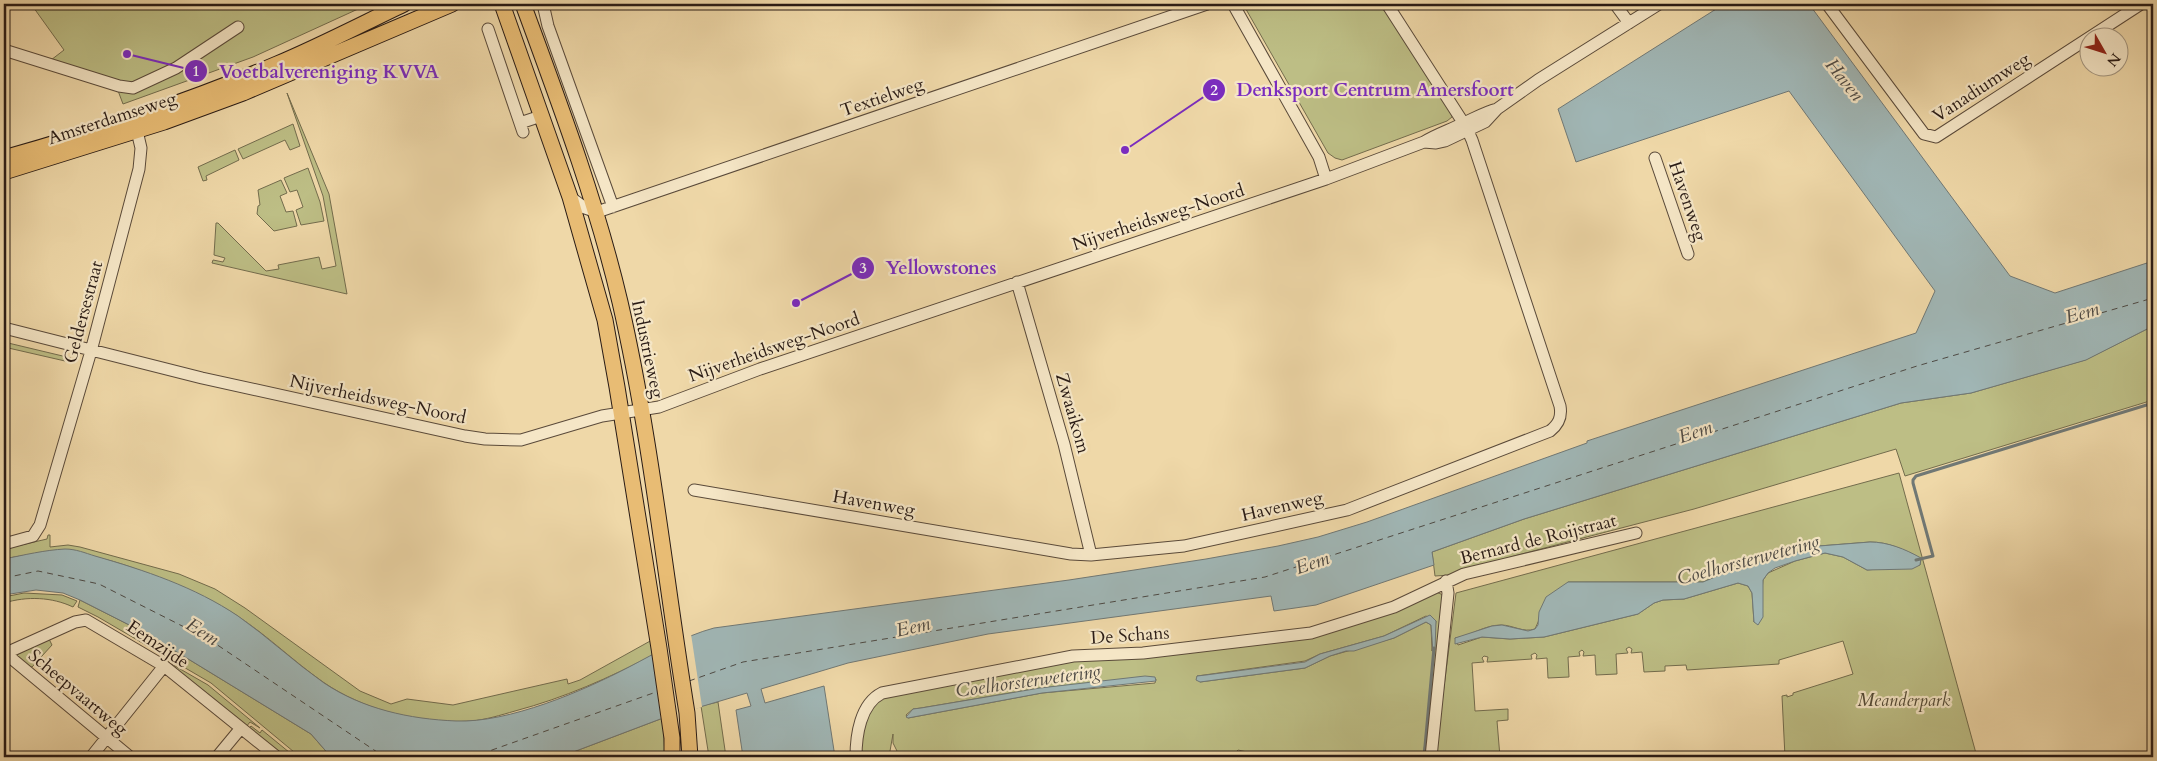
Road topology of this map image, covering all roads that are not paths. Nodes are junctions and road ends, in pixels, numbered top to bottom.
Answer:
1 (404, 4) edge
2 (452, 4) edge
3 (502, 4) edge
4 (523, 4) edge
5 (543, 4) edge
6 (1207, 4) edge
7 (1233, 4) edge
8 (1387, 4) edge
9 (1615, 4) edge
10 (1659, 4) edge
11 (1827, 4) edge
12 (2141, 4) edge
13 (1629, 23) junction
14 (238, 27) dead end
15 (488, 29) dead end
16 (4, 50) edge
17 (541, 116) junction
18 (113, 124) junction
19 (1466, 127) junction
20 (137, 131) junction
21 (4, 158) edge
22 (1655, 158) dead end
23 (4, 172) edge
24 (1326, 179) junction
25 (570, 197) junction
26 (613, 207) junction
27 (597, 212) junction
28 (1688, 254) dead end
29 (1017, 282) junction
30 (4, 328) edge
31 (92, 346) junction
32 (641, 410) junction
33 (621, 412) junction
34 (694, 490) dead end
35 (1636, 533) dead end
36 (4, 544) edge
37 (1091, 555) junction
38 (1446, 581) junction
39 (4, 654) edge
40 (164, 666) junction
41 (241, 728) junction
42 (106, 738) junction
43 (91, 757) edge
44 (130, 757) edge
45 (217, 757) edge
46 (277, 757) edge
47 (672, 757) edge
48 (690, 757) edge
49 (856, 757) edge
50 (1431, 757) edge

1 - 18 main road, Amsterdamseweg
2 - 20 main road, Amsterdamseweg
3 - 17 main road, Industrieweg
4 - 27 main road, Industrieweg
5 - 26 street
6 - 26 street, Textielweg
7 - 24 street
8 - 19 street
9 - 13 street
10 - 13 street, Nijverheidsweg-Noord
11 - 12 street, Vanadiumweg
13 - 19 street, Nijverheidsweg-Noord
14 - 16 street
15 - 17 street
17 - 25 main road, Industrieweg
18 - 20 street
18 - 21 main road, Amsterdamseweg
19 - 24 street, Nijverheidsweg-Noord
19 - 37 street, Havenweg
20 - 23 main road, Amsterdamseweg
20 - 31 street, Geldersestraat
22 - 28 street, Havenweg
24 - 29 street, Nijverheidsweg-Noord
25 - 27 street
25 - 33 main road, Industrieweg
26 - 27 street, Textielweg
27 - 32 main road, Industrieweg
29 - 32 street, Nijverheidsweg-Noord
29 - 37 street, Zwaaikom
30 - 31 street, Nijverheidsweg-Noord
31 - 33 street, Nijverheidsweg-Noord
31 - 36 street, Geldersestraat
32 - 33 street, Nijverheidsweg-Noord
32 - 48 main road, Industrieweg
33 - 47 main road, Industrieweg
34 - 37 street, Havenweg
35 - 38 street, Bernard de Roijstraat
38 - 49 street, De Schans
38 - 50 street, Bernard de Roijstraat
39 - 40 street, Eemzijde
39 - 42 street, Scheepvaartweg
40 - 41 street, Eemzijde
40 - 42 street
41 - 45 street
41 - 46 street, Eemzijde
42 - 43 street
42 - 44 street, Scheepvaartweg

